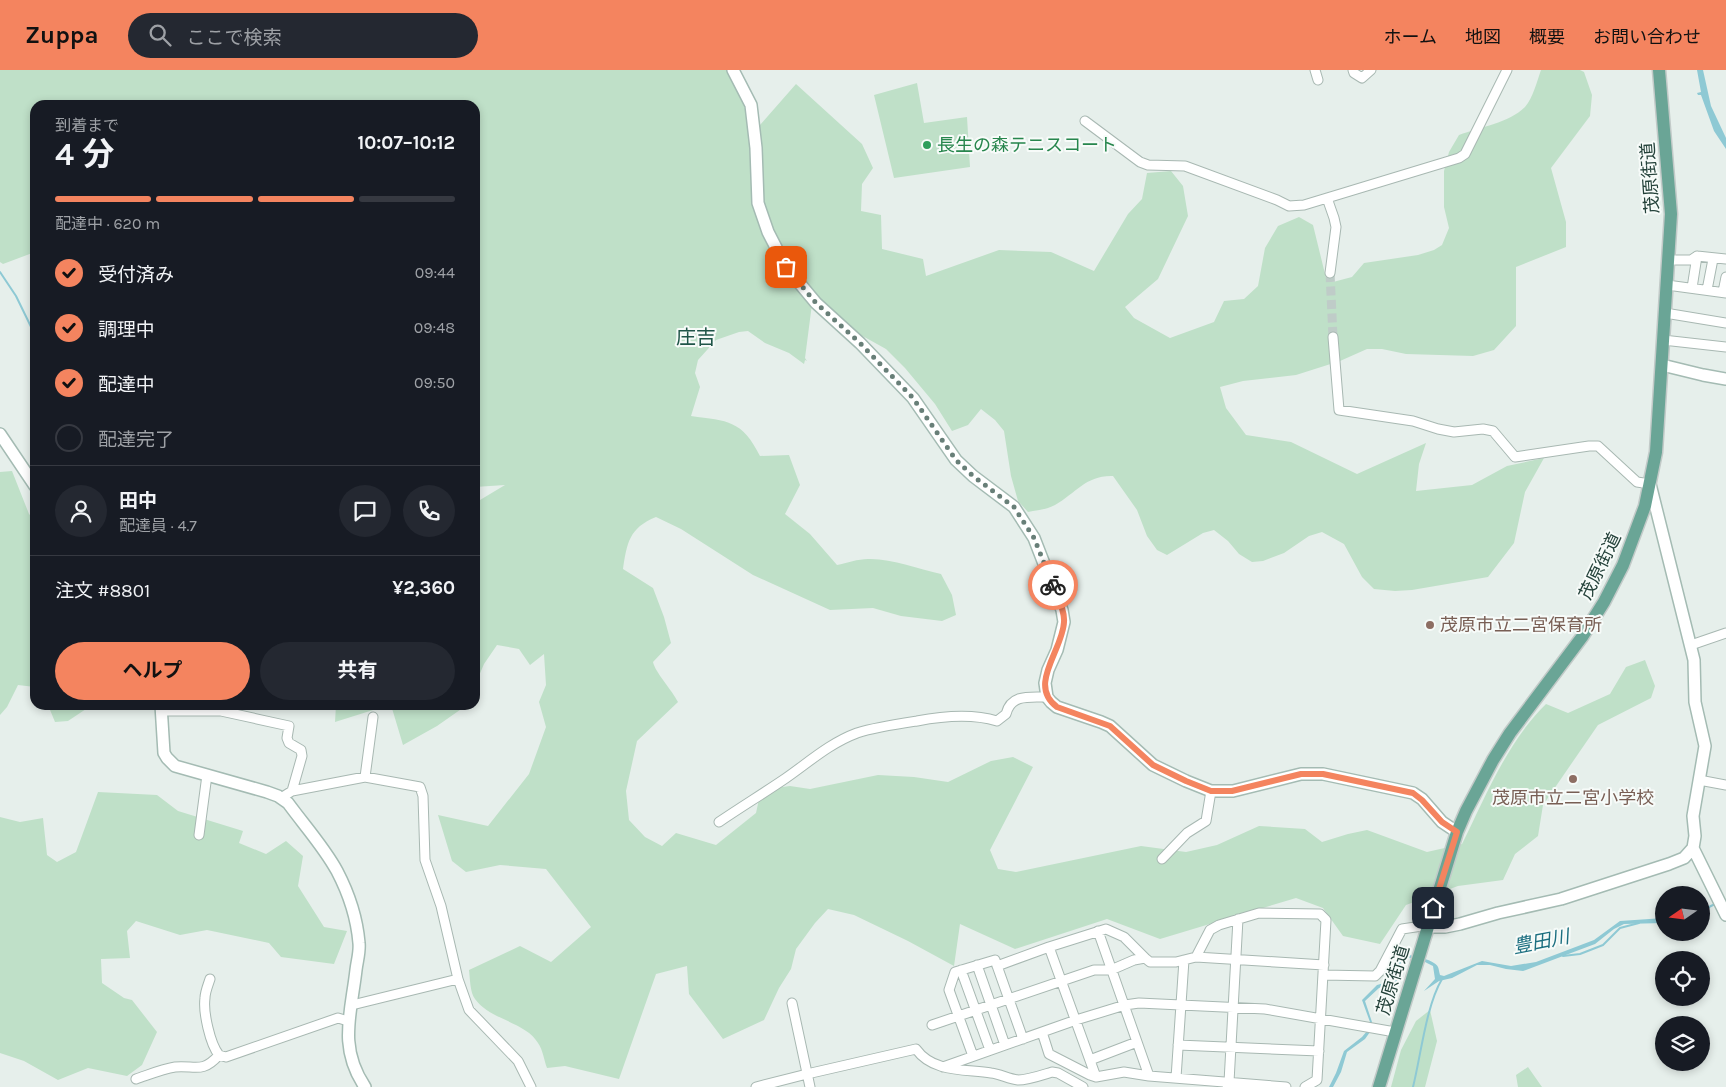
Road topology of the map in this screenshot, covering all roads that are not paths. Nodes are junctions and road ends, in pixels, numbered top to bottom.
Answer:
1 (733, 70) edge
2 (1315, 70) edge
3 (1354, 70) edge
4 (1372, 70) edge
5 (1508, 70) edge
6 (1660, 70) edge
7 (1318, 80) dead end
8 (1085, 121) dead end
9 (1327, 198) junction
10 (1697, 256) junction
11 (1713, 258) junction
12 (1726, 259) edge
13 (1668, 260) junction
14 (1330, 273) tunnel mouth
15 (1726, 277) edge
16 (1667, 285) junction
17 (1692, 288) junction
18 (1707, 290) junction
19 (1725, 293) edge
20 (1665, 313) junction
21 (1726, 323) edge
22 (1333, 337) tunnel mouth
23 (1663, 340) junction
24 (1726, 347) edge
25 (1662, 365) junction
26 (1726, 379) edge
27 (0, 434) edge
28 (30, 479) edge
29 (1650, 484) junction
30 (1726, 633) edge
31 (1691, 645) junction
32 (1047, 697) junction
33 (161, 710) edge
34 (201, 710) edge
35 (374, 717) dead end
36 (207, 775) junction
37 (365, 777) junction
38 (1699, 780) junction
39 (1726, 785) edge
40 (292, 791) junction
41 (1211, 791) junction
42 (281, 798) junction
43 (719, 822) dead end
44 (1457, 832) junction
45 (199, 835) dead end
46 (1693, 848) junction
47 (1162, 859) dead end
48 (1723, 910) edge
49 (1238, 919) junction
50 (1427, 927) junction
51 (1098, 931) junction
52 (1049, 947) junction
53 (1196, 957) junction
54 (1145, 958) junction
55 (1184, 960) junction
56 (1236, 960) junction
57 (978, 965) junction
58 (1324, 965) junction
59 (997, 966) junction
60 (961, 970) junction
61 (1111, 970) junction
62 (1324, 975) junction
63 (210, 979) dead end
64 (458, 979) junction
65 (1062, 981) junction
66 (1009, 999) junction
67 (792, 1003) dead end
68 (1181, 1004) junction
69 (352, 1005) junction
70 (991, 1005) junction
71 (1125, 1005) junction
72 (1233, 1007) junction
73 (975, 1010) junction
74 (959, 1016) junction
75 (1321, 1019) junction
76 (1076, 1020) junction
77 (348, 1021) junction
78 (932, 1025) dead end
79 (1042, 1032) junction
80 (1395, 1032) junction
81 (1023, 1039) junction
82 (1137, 1042) junction
83 (1005, 1045) junction
84 (1178, 1045) junction
85 (1232, 1047) junction
86 (990, 1050) junction
87 (1319, 1052) junction
88 (219, 1055) junction
89 (972, 1056) junction
90 (1090, 1060) junction
91 (943, 1067) junction
92 (807, 1074) junction
93 (1149, 1076) junction
94 (1096, 1077) junction
95 (1176, 1078) junction
96 (136, 1079) dead end
97 (1228, 1085) edge
98 (365, 1087) edge
99 (531, 1087) edge
100 (756, 1087) edge
101 (810, 1087) edge
102 (1083, 1087) edge
103 (1286, 1087) edge
104 (1305, 1087) edge
105 (1379, 1087) edge

1 - 32 street
2 - 7 street
3 - 4 street
5 - 9 street
6 - 13 main road, 茂原街道
8 - 9 street
9 - 14 street
10 - 11 street
10 - 13 street
10 - 17 street
11 - 12 street
11 - 18 street
13 - 16 main road, 茂原街道
15 - 19 street
16 - 17 street
16 - 20 main road, 茂原街道
17 - 18 street
18 - 19 street
20 - 21 street
20 - 23 main road, 茂原街道
22 - 29 street
23 - 24 street
23 - 25 main road, 茂原街道
25 - 26 street
25 - 29 main road, 茂原街道
27 - 28 street
29 - 31 street
29 - 44 main road, 茂原街道
30 - 31 street
31 - 38 street
32 - 41 street
32 - 43 street
33 - 36 street
34 - 40 street
35 - 37 street
36 - 42 street
36 - 45 street
37 - 40 street
37 - 64 street
38 - 39 street
38 - 46 street
40 - 42 street
41 - 44 street
41 - 47 street
42 - 69 street
44 - 50 main road, 茂原街道
46 - 48 street
46 - 50 street
49 - 53 street
49 - 56 street
49 - 58 street
50 - 62 street
50 - 80 main road, 茂原街道
51 - 52 street
51 - 54 street
51 - 61 street
52 - 59 street
52 - 65 street
53 - 55 street
53 - 56 street
54 - 55 street
54 - 61 street
55 - 68 street
56 - 58 street
56 - 72 street
57 - 59 street
57 - 60 street
57 - 70 street
58 - 62 street
59 - 66 street
60 - 73 street
60 - 74 street
61 - 65 street
61 - 71 street
62 - 75 street
63 - 88 street
64 - 69 street
64 - 99 street
65 - 66 street
65 - 76 street
66 - 70 street
66 - 81 street
67 - 92 street
68 - 71 street
68 - 72 street
68 - 84 street
69 - 77 street
70 - 73 street
70 - 83 street
71 - 76 street
71 - 82 street
72 - 75 street
72 - 85 street
73 - 74 street
73 - 86 street
74 - 78 street
74 - 89 street
75 - 80 street
75 - 87 street
76 - 79 street
76 - 90 street
77 - 88 street
77 - 98 street
79 - 81 street
79 - 94 street
80 - 105 main road, 茂原街道
81 - 83 street
82 - 90 street
82 - 93 street
83 - 86 street
84 - 85 street
84 - 95 street
85 - 87 street
85 - 97 street
86 - 89 street
87 - 104 street
88 - 96 street
89 - 91 street
90 - 94 street
91 - 92 street
91 - 102 street
92 - 100 street
92 - 101 street
93 - 94 street
93 - 95 street
95 - 97 street
97 - 103 street

